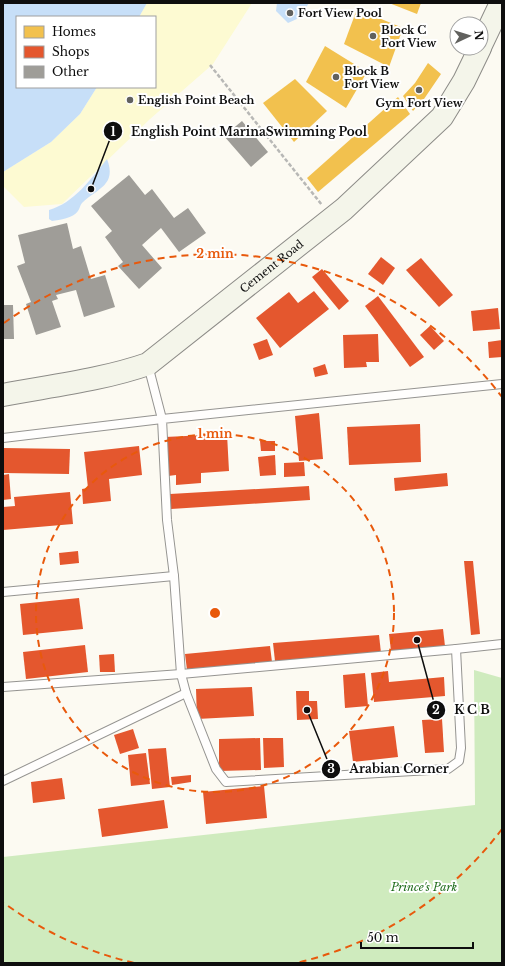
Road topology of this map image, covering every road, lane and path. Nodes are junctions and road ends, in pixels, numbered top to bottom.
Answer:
1 (501, 3) edge
2 (489, 28) edge
3 (476, 56) edge
4 (210, 65) dead end
5 (333, 218) junction
6 (148, 364) junction
7 (502, 384) edge
8 (3, 395) edge
9 (162, 419) junction
10 (3, 438) edge
11 (174, 576) junction
12 (3, 592) edge
13 (502, 644) edge
14 (456, 649) junction
15 (181, 674) junction
16 (3, 688) edge
17 (186, 693) junction
18 (3, 781) edge

1 - 2 main road
3 - 5 main road, Cement Road
4 - 5 path
5 - 6 main road, Cement Road
6 - 8 main road, Cement Road
6 - 9 lane
7 - 9 lane
9 - 10 lane
9 - 11 lane
11 - 12 lane
11 - 15 lane
13 - 14 lane
14 - 15 lane
14 - 17 lane
15 - 16 lane
15 - 17 lane
17 - 18 lane

